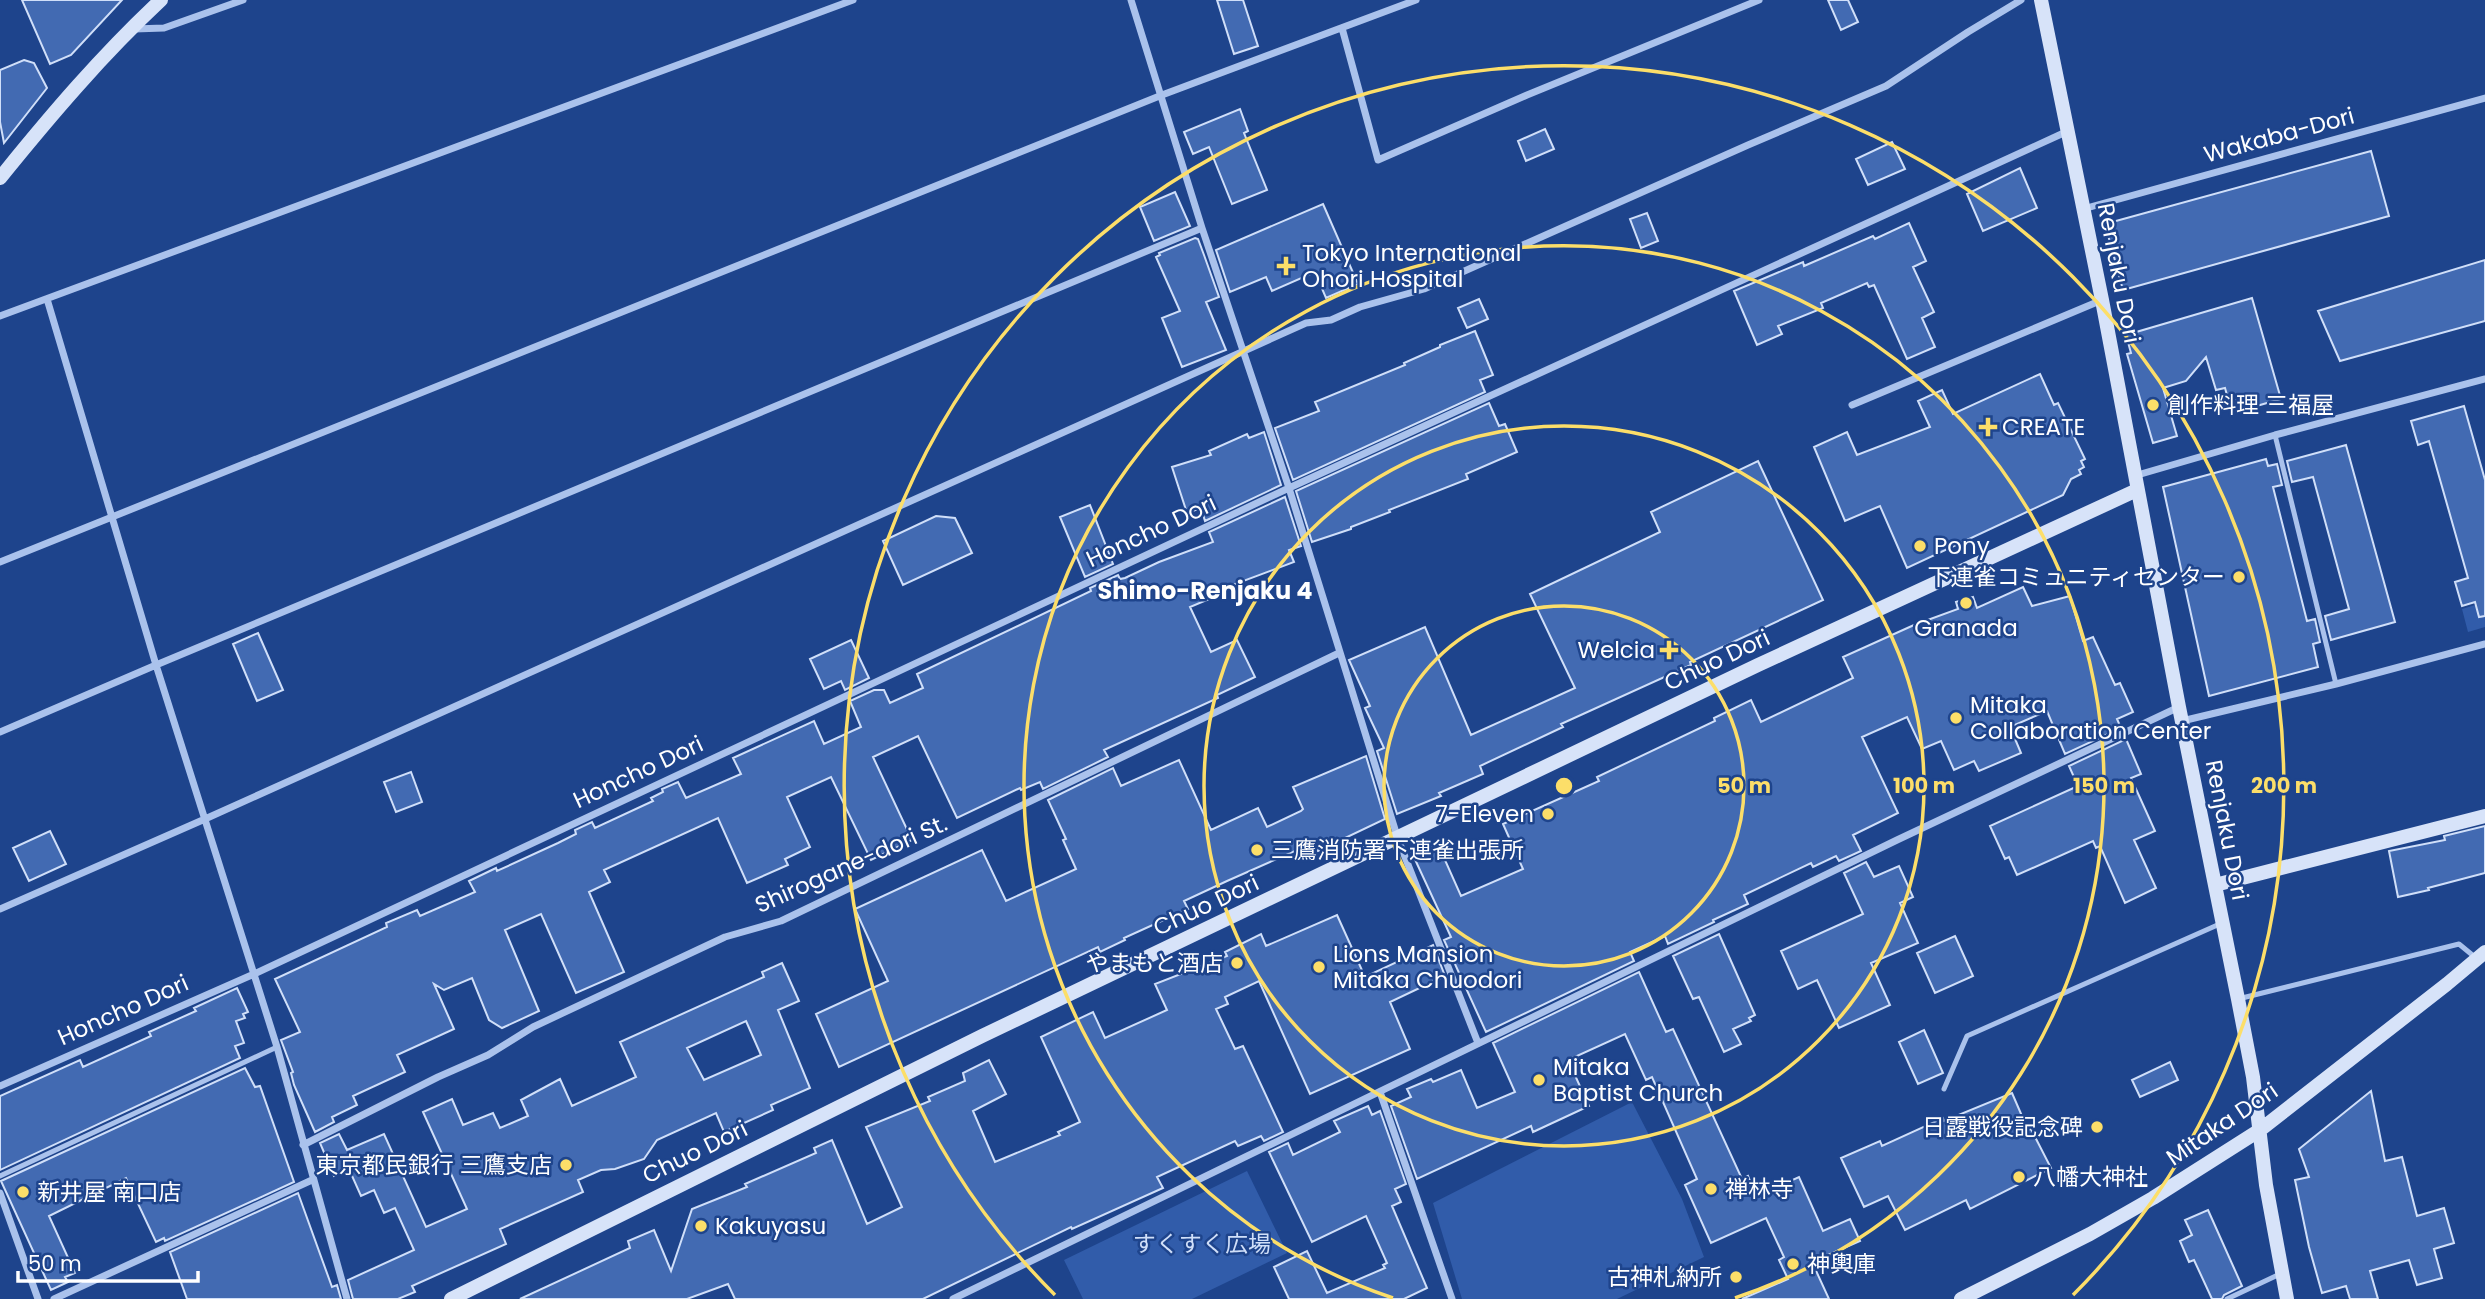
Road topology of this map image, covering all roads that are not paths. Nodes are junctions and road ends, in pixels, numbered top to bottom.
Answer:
1 (161, 0) edge
2 (243, 0) edge
3 (853, 0) edge
4 (1131, 0) edge
5 (1416, 0) edge
6 (1759, 0) edge
7 (2021, 0) edge
8 (2041, 0) edge
9 (1342, 28) junction
10 (130, 29) junction
11 (1162, 95) junction
12 (2485, 98) edge
13 (2068, 131) junction
14 (0, 178) edge
15 (2084, 209) junction
16 (1202, 228) junction
17 (47, 299) junction
18 (2102, 300) junction
19 (0, 316) edge
20 (1244, 353) junction
21 (2485, 379) edge
22 (1852, 405) dead end
23 (2275, 435) junction
24 (2135, 483) junction
25 (1289, 488) junction
26 (113, 516) junction
27 (0, 562) edge
28 (2485, 644) edge
29 (1339, 653) junction
30 (156, 664) junction
31 (2336, 684) junction
32 (2180, 714) junction
33 (0, 732) edge
34 (2485, 816) edge
35 (205, 819) junction
36 (1398, 839) junction
37 (2215, 885) junction
38 (0, 909) edge
39 (2222, 923) junction
40 (2481, 955) edge
41 (254, 974) junction
42 (2238, 999) junction
43 (1478, 1042) junction
44 (277, 1047) junction
45 (0, 1086) edge
46 (1944, 1089) dead end
47 (1380, 1091) junction
48 (2260, 1130) junction
49 (303, 1145) junction
50 (0, 1176) edge
51 (312, 1180) junction
52 (0, 1193) edge
53 (2283, 1273) junction
54 (1451, 1297) edge
55 (38, 1299) edge
56 (54, 1299) edge
57 (347, 1299) edge
58 (451, 1299) edge
59 (953, 1299) edge
60 (1440, 1299) edge
61 (1961, 1299) edge
62 (2227, 1299) edge
63 (2287, 1299) edge

1 - 10 main road
2 - 10 street
3 - 17 street
4 - 11 street
5 - 9 street
6 - 9 street
7 - 20 street
8 - 13 main road, Renjaku Dori
9 - 11 street
10 - 14 main road
11 - 16 street
11 - 26 street
12 - 15 street, Wakaba-Dori
13 - 15 main road, Renjaku Dori
13 - 25 street, Honcho Dori
15 - 18 main road, Renjaku Dori
16 - 20 street
16 - 30 street
17 - 19 street
17 - 26 street
18 - 22 street
18 - 24 main road, Renjaku Dori
20 - 25 street
20 - 35 street
21 - 23 street
23 - 24 street
23 - 31 lane
24 - 32 main road, Renjaku Dori
24 - 36 main road, Chuo Dori
25 - 29 street
25 - 41 street, Honcho Dori
26 - 27 street
26 - 30 street
28 - 31 street
29 - 36 street
29 - 49 street, Shirogane-dori St.
30 - 33 street
30 - 35 street
31 - 32 street
32 - 37 main road, Renjaku Dori
32 - 43 street
34 - 37 main road
35 - 38 street
35 - 41 street
36 - 43 street
36 - 58 main road, Chuo Dori
37 - 39 main road, Renjaku Dori
39 - 42 main road, Renjaku Dori
39 - 46 lane
40 - 42 lane
40 - 48 main road, Mitaka Dori
41 - 44 street
41 - 45 street, Honcho Dori
42 - 48 main road, Renjaku Dori
43 - 47 street
44 - 49 street
44 - 50 lane
47 - 54 street
47 - 59 street
48 - 53 main road, Renjaku Dori
48 - 61 main road, Mitaka Dori
49 - 51 street
51 - 56 street
51 - 57 street
52 - 55 street
53 - 62 lane
53 - 63 main road, Renjaku Dori
54 - 60 street

